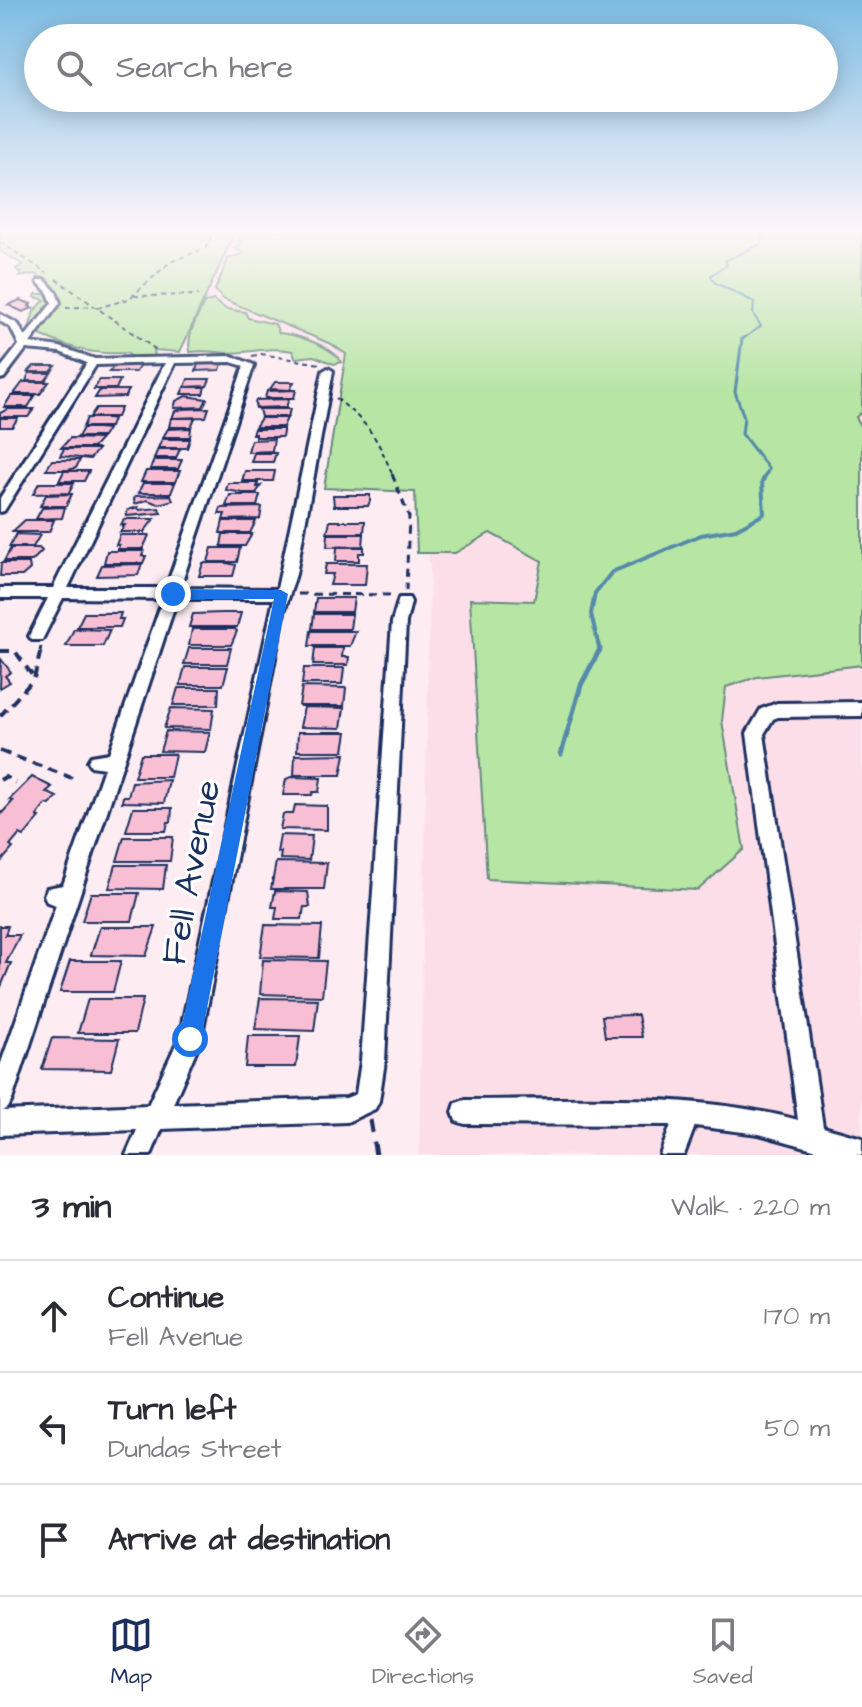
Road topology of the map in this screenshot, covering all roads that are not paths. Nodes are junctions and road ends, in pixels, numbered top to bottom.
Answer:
1 (44, 284) edge
2 (0, 317) edge
3 (24, 346) junction
4 (168, 357) junction
5 (93, 362) junction
6 (326, 368) road end
7 (0, 376) edge
8 (0, 508) edge
9 (0, 593) edge
10 (57, 594) junction
11 (173, 594) junction
12 (287, 594) junction
13 (404, 602) road end
14 (37, 636) road end
15 (862, 709) edge
16 (0, 1100) edge
17 (465, 1112) dead end
18 (687, 1113) junction
19 (153, 1119) junction
20 (0, 1123) edge
21 (812, 1137) junction
22 (862, 1150) edge
23 (138, 1155) edge
24 (672, 1155) edge

1 - 3 street
2 - 3 street
3 - 5 street
3 - 7 street
4 - 5 street
4 - 10 street
4 - 11 street
5 - 8 street
6 - 12 street, Fell Avenue
9 - 10 street
10 - 11 street
10 - 14 street
11 - 12 street
11 - 16 street
12 - 19 street, Fell Avenue
13 - 19 street
15 - 21 street
17 - 18 street
18 - 21 street
18 - 24 street
19 - 20 street
19 - 23 street, Fell Avenue
21 - 22 street

